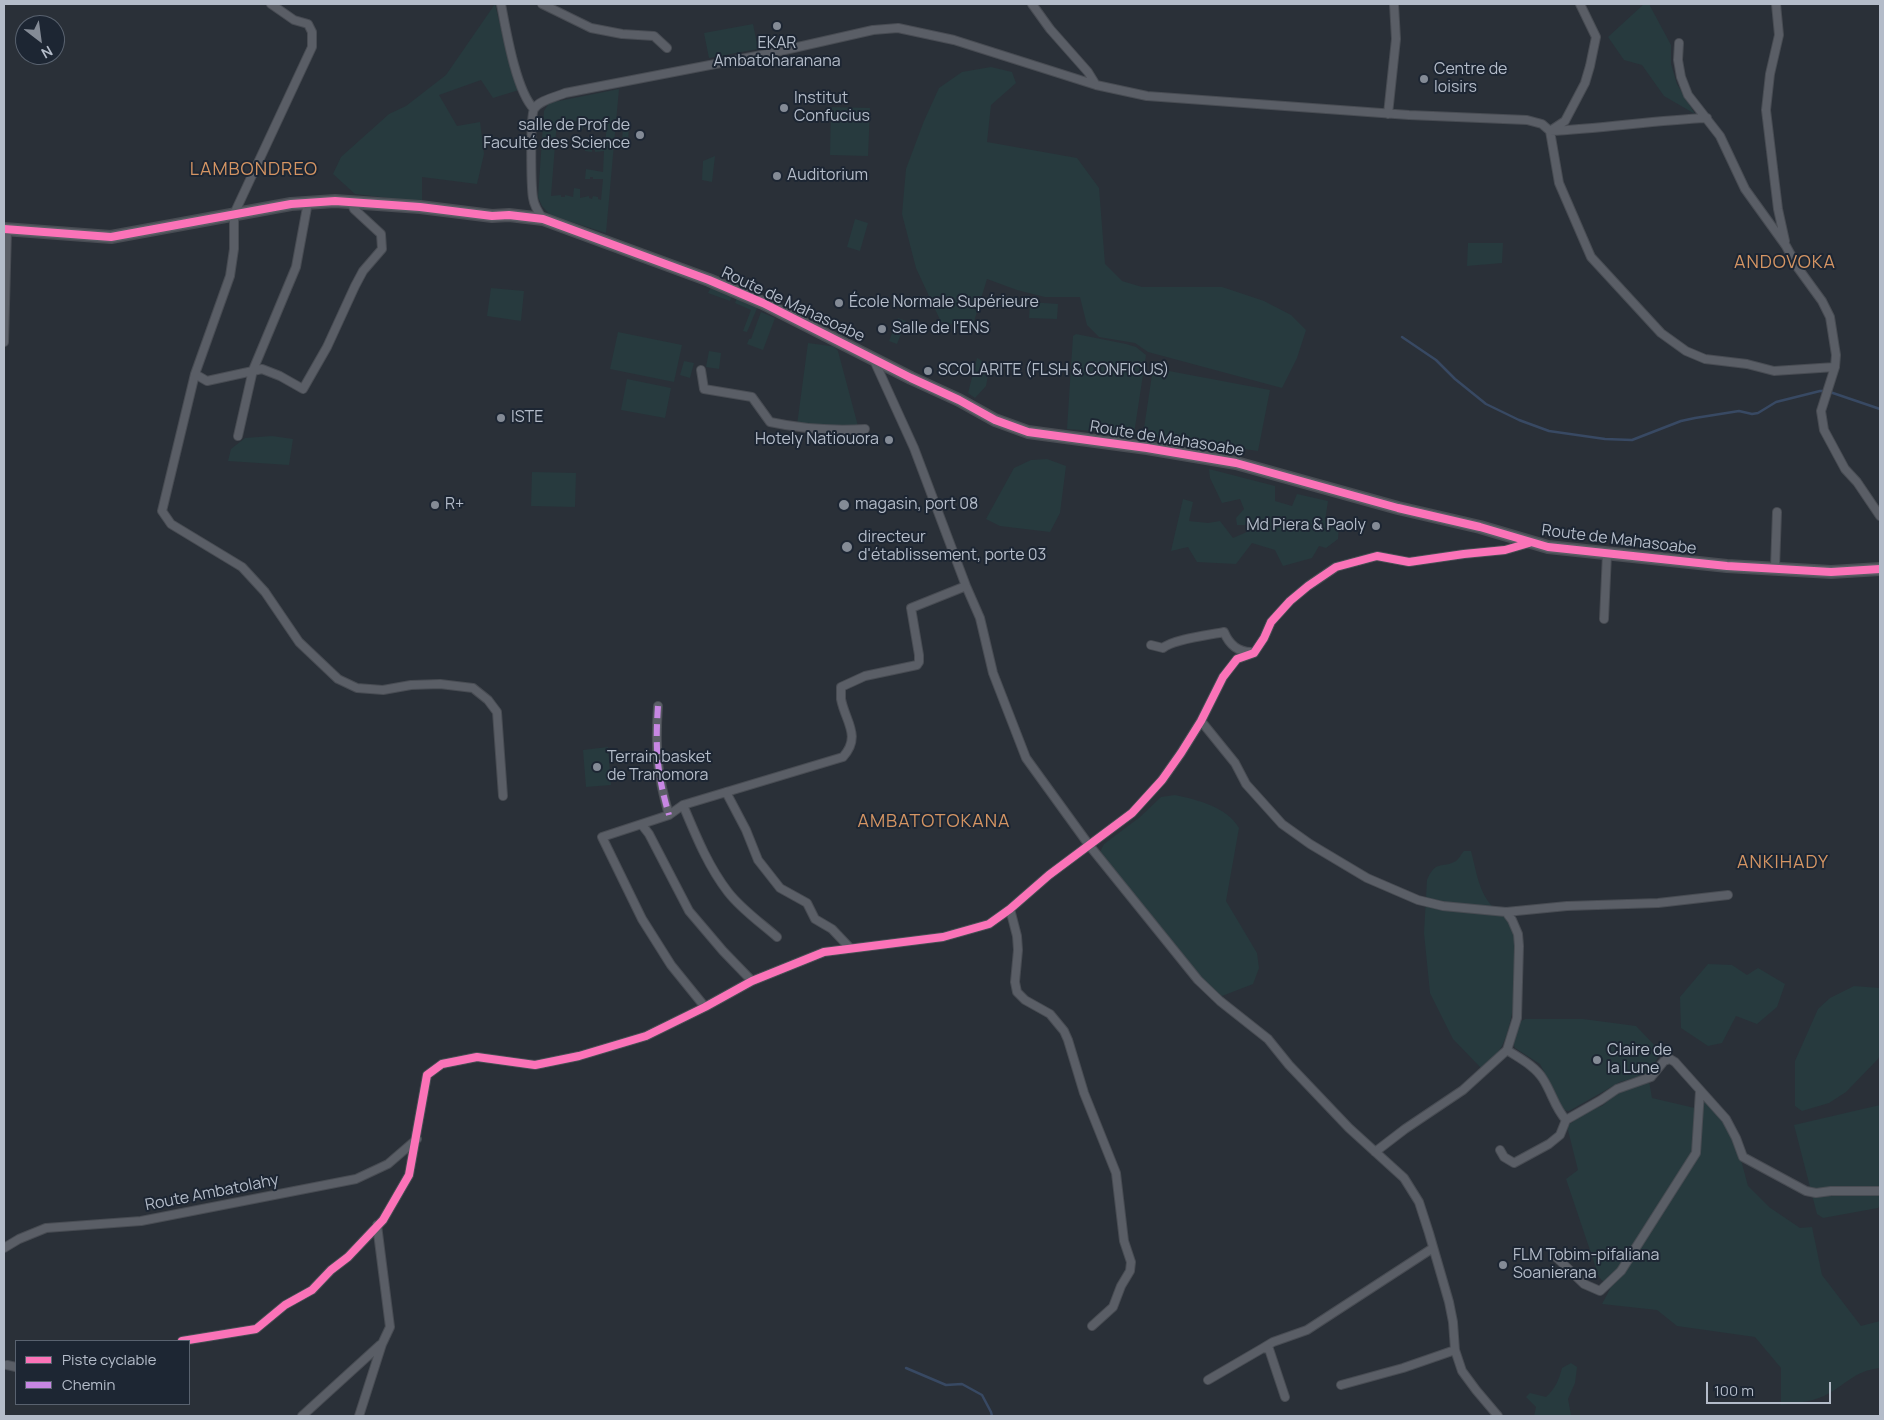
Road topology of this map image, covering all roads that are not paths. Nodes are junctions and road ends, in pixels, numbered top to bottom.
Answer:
1 (270, 4) edge
2 (501, 4) edge
3 (542, 4) edge
4 (1032, 4) edge
5 (1394, 4) edge
6 (1580, 4) edge
7 (1776, 4) edge
8 (1679, 42) dead end
9 (667, 48) dead end
10 (1096, 85) junction
11 (534, 109) junction
12 (1388, 114) junction
13 (1707, 118) junction
14 (1550, 131) junction
15 (308, 202) junction
16 (351, 202) junction
17 (234, 214) junction
18 (543, 218) junction
19 (6, 230) edge
20 (1786, 246) junction
21 (4, 342) edge
22 (872, 358) junction
23 (1835, 367) junction
24 (253, 370) junction
25 (701, 370) dead end
26 (195, 374) junction
27 (865, 429) dead end
28 (238, 436) dead end
29 (1778, 512) dead end
30 (1880, 516) edge
31 (1529, 543) junction
32 (1607, 554) junction
33 (1776, 568) junction
34 (1880, 568) edge
35 (966, 586) junction
36 (1604, 619) dead end
37 (1151, 645) dead end
38 (1254, 652) junction
39 (658, 706) dead end
40 (1201, 721) junction
41 (726, 792) junction
42 (503, 796) dead end
43 (684, 805) junction
44 (669, 815) junction
45 (642, 825) junction
46 (1089, 845) junction
47 (1728, 895) dead end
48 (1010, 909) junction
49 (1506, 912) junction
50 (777, 937) dead end
51 (850, 948) junction
52 (752, 981) junction
53 (705, 1007) junction
54 (1507, 1050) junction
55 (1700, 1091) junction
56 (1566, 1120) junction
57 (417, 1139) junction
58 (1500, 1150) dead end
59 (1375, 1152) junction
60 (1880, 1191) edge
61 (376, 1226) junction
62 (4, 1248) edge
63 (1433, 1248) junction
64 (1555, 1256) dead end
65 (1092, 1326) dead end
66 (188, 1340) edge
67 (382, 1344) junction
68 (1263, 1348) junction
69 (1455, 1350) junction
70 (7, 1365) dead end
71 (15, 1367) edge
72 (1208, 1380) dead end
73 (1341, 1385) dead end
74 (1285, 1397) dead end
75 (302, 1416) edge
76 (359, 1416) edge
77 (1498, 1416) edge

1 - 17 street
2 - 11 street
3 - 9 street
4 - 10 street
5 - 12 street
6 - 14 street
7 - 20 street
8 - 13 street
10 - 11 street
10 - 12 street
11 - 18 street
12 - 14 street
13 - 14 street
13 - 20 street
14 - 23 street
15 - 16 street, Route de Mahasoabe
15 - 17 street, Route de Mahasoabe
15 - 24 street
16 - 18 street, Route de Mahasoabe
16 - 24 street
17 - 19 street, Route de Mahasoabe
17 - 26 street
18 - 22 street, Route de Mahasoabe
19 - 21 street
20 - 23 street
22 - 31 street, Route de Mahasoabe
22 - 35 street
23 - 30 street
24 - 26 street
24 - 28 street
25 - 27 street
26 - 42 street
29 - 33 street
31 - 32 street, Route de Mahasoabe
31 - 38 street
32 - 33 street, Route de Mahasoabe
32 - 36 street
33 - 34 street, Route de Mahasoabe
35 - 41 street
35 - 46 street
37 - 38 street
38 - 40 street
39 - 44 street
40 - 46 street
40 - 49 street
41 - 43 street
41 - 51 street
43 - 44 street
43 - 50 street
44 - 45 street
45 - 52 street
45 - 53 street
46 - 48 street
46 - 59 street
47 - 49 street
48 - 51 street
48 - 65 street
49 - 54 street
51 - 52 street
52 - 53 street
53 - 57 street
54 - 56 street
54 - 59 street
55 - 56 street
55 - 60 street
55 - 64 street
56 - 58 street
57 - 61 street
57 - 62 street, Route Ambatolahy
59 - 63 street
61 - 66 street
61 - 67 street
63 - 68 street
63 - 69 street
67 - 75 street
67 - 76 street
68 - 72 street
68 - 74 street
69 - 73 street
69 - 77 street
70 - 71 street

